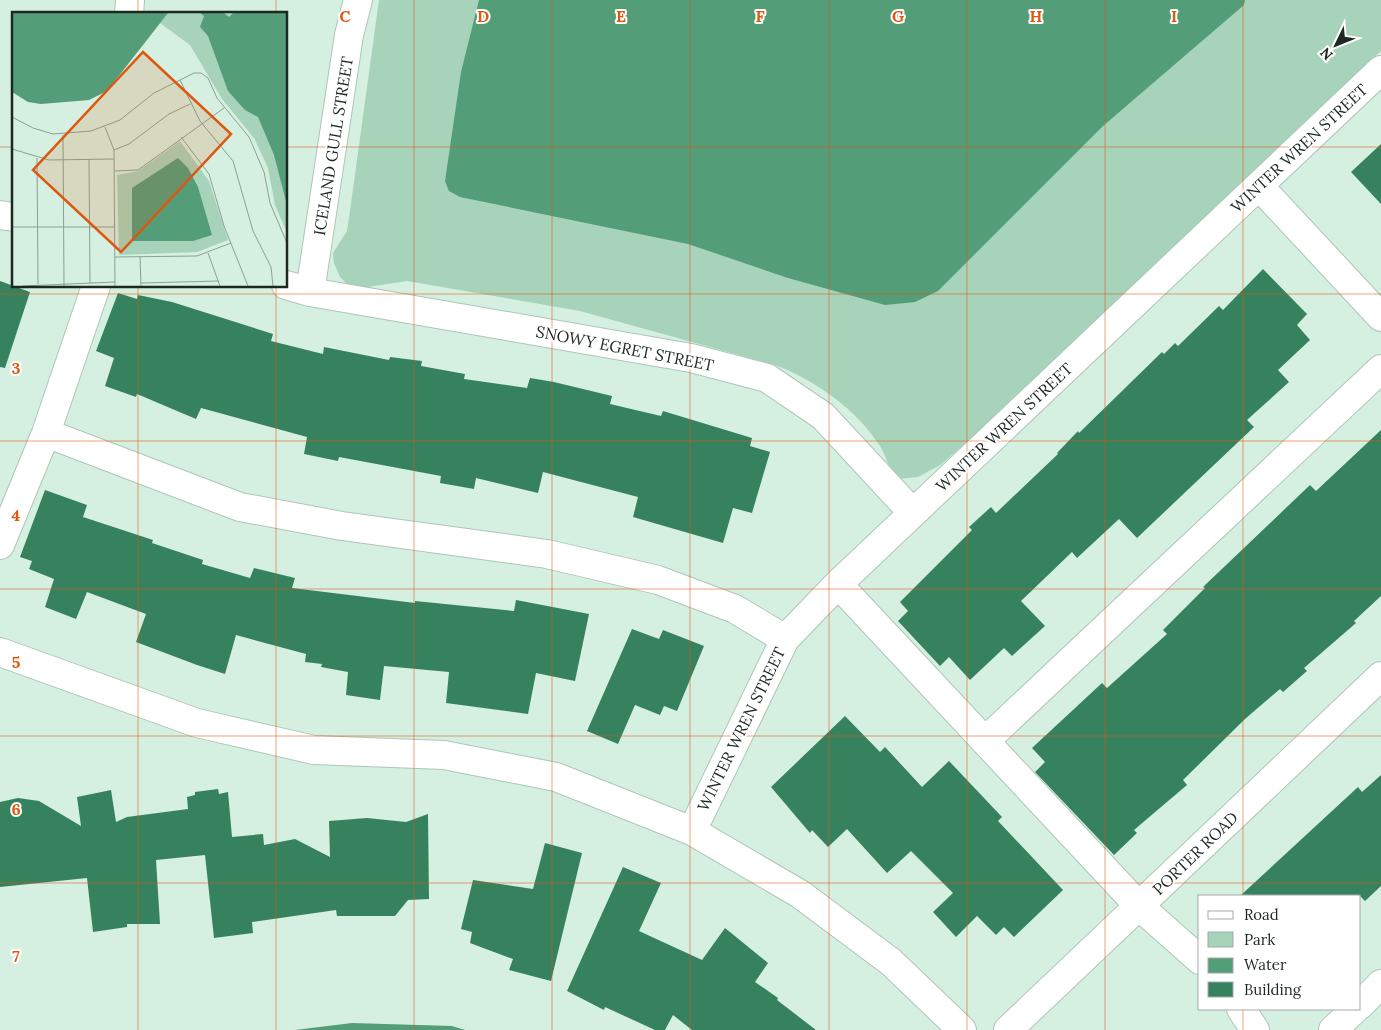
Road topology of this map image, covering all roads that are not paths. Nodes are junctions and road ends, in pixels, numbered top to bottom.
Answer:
1 (358, 0) edge
2 (1381, 70) edge
3 (1259, 186) junction
4 (95, 288) edge
5 (298, 289) edge
6 (1381, 317) edge
7 (1381, 369) edge
8 (46, 432) junction
9 (913, 513) junction
10 (0, 546) edge
11 (838, 584) junction
12 (785, 639) junction
13 (0, 652) edge
14 (1381, 676) edge
15 (986, 741) junction
16 (692, 831) junction
17 (1139, 906) junction
18 (1198, 958) edge
19 (1381, 984) edge
20 (1361, 1004) edge
21 (1242, 1010) edge
22 (1354, 1010) edge
23 (962, 1030) edge
24 (1008, 1030) edge
25 (1255, 1030) edge
26 (1333, 1030) edge

1 - 5 street, ICELAND GULL STREET
2 - 3 street, WINTER WREN STREET
3 - 6 street
3 - 9 street, WINTER WREN STREET
4 - 8 street
5 - 9 street, SNOWY EGRET STREET
7 - 15 street
8 - 10 street
8 - 12 street
9 - 11 street, WINTER WREN STREET
11 - 12 street, WINTER WREN STREET
11 - 15 street
12 - 16 street, WINTER WREN STREET
13 - 16 street
14 - 17 street, PORTER ROAD
15 - 17 street
16 - 23 street
17 - 18 street
17 - 24 street, PORTER ROAD
19 - 20 street
21 - 25 street
22 - 26 street

